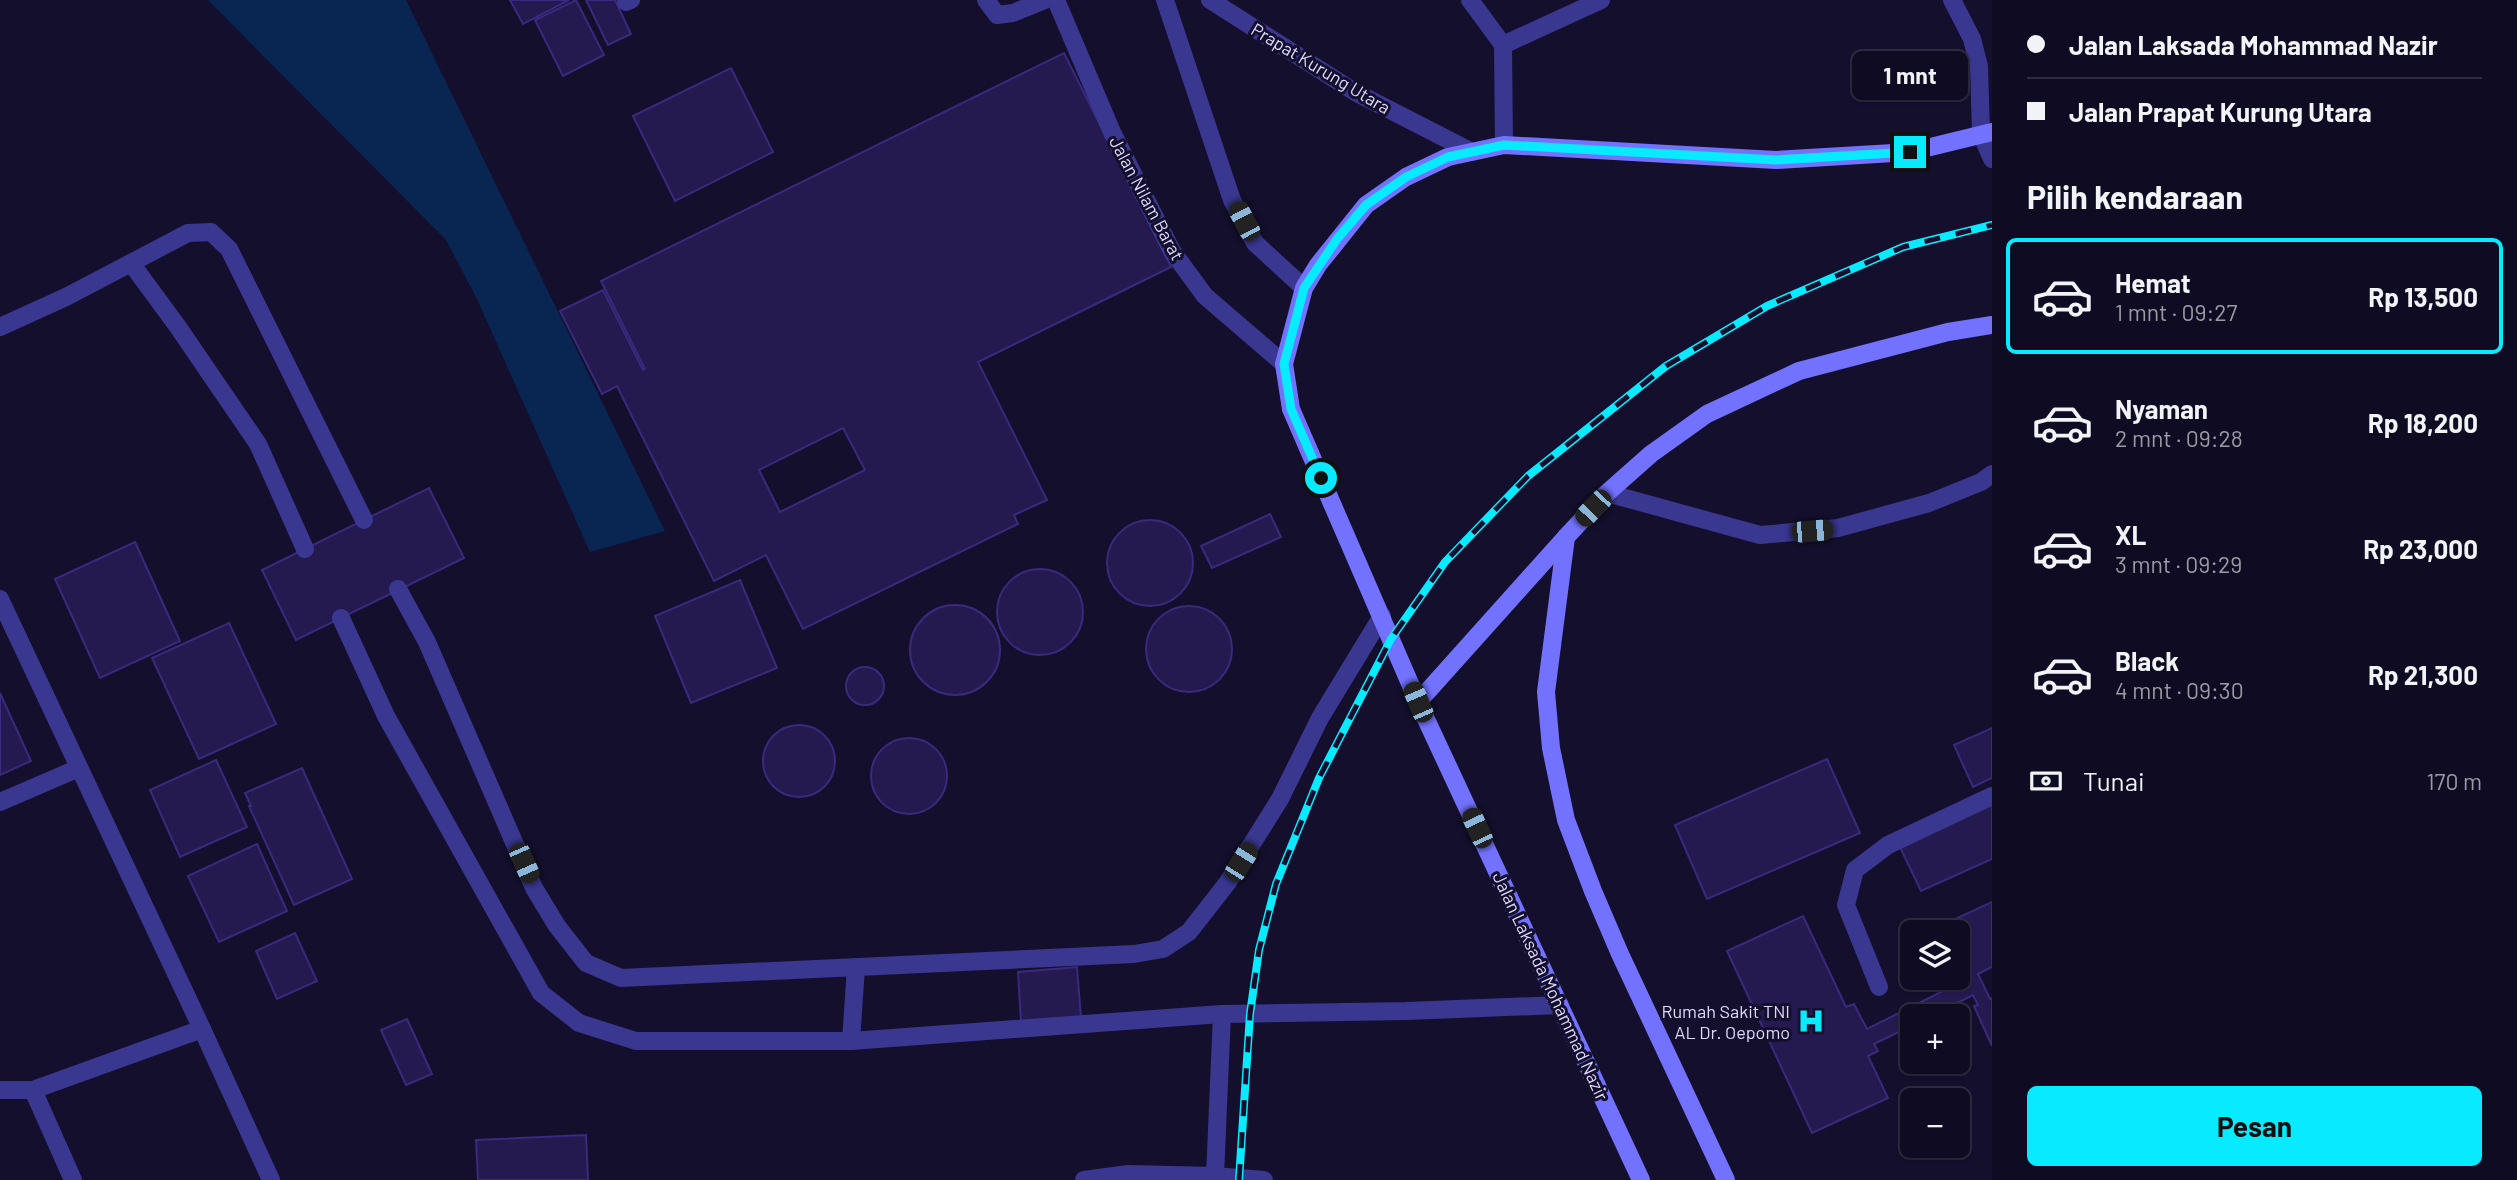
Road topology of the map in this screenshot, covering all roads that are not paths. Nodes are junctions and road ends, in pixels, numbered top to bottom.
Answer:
1 (986, 0) edge
2 (1045, 0) edge
3 (1056, 0) edge
4 (1165, 0) edge
5 (1210, 0) edge
6 (1470, 0) edge
7 (1601, 0) edge
8 (1952, 0) edge
9 (1503, 45) junction
10 (1987, 133) edge
11 (1504, 145) junction
12 (1472, 152) junction
13 (1992, 159) edge
14 (131, 264) junction
15 (1304, 288) junction
16 (1992, 325) edge
17 (0, 327) edge
18 (1284, 364) junction
19 (1992, 474) edge
20 (1607, 493) junction
21 (364, 520) dead end
22 (1566, 537) junction
23 (305, 549) dead end
24 (398, 589) dead end
25 (0, 600) edge
26 (1382, 616) junction
27 (341, 618) dead end
28 (1418, 702) junction
29 (79, 768) junction
30 (1992, 796) edge
31 (0, 802) edge
32 (856, 967) junction
33 (1879, 987) dead end
34 (1560, 1005) junction
35 (1223, 1014) junction
36 (202, 1029) junction
37 (851, 1041) junction
38 (0, 1090) edge
39 (33, 1090) junction
40 (1215, 1176) junction
41 (73, 1180) edge
42 (271, 1180) edge
43 (1084, 1180) edge
44 (1264, 1180) edge
45 (1641, 1180) edge
46 (1726, 1180) edge

1 - 2 street
3 - 18 street, Jalan Nilam Barat
4 - 15 street
5 - 12 street, Prapat Kurung Utara
6 - 9 street
7 - 9 street
8 - 10 street
9 - 11 street
10 - 11 street
10 - 13 street
11 - 12 street
12 - 15 street
14 - 17 street
14 - 21 street
14 - 23 street
15 - 18 street
16 - 20 street
18 - 26 street, Jalan Laksada Mohammad Nazir
19 - 20 street
20 - 22 street
22 - 28 street
22 - 46 street
24 - 32 street
25 - 29 street
26 - 28 street, Jalan Laksada Mohammad Nazir
26 - 32 street
27 - 37 street
28 - 34 street, Jalan Laksada Mohammad Nazir
29 - 31 street
29 - 36 street
30 - 33 street
32 - 37 street
34 - 35 street
34 - 45 street, Jalan Laksada Mohammad Nazir
35 - 37 street
35 - 40 street
36 - 39 street
36 - 42 street
38 - 39 street
39 - 41 street
40 - 43 street
40 - 44 street

